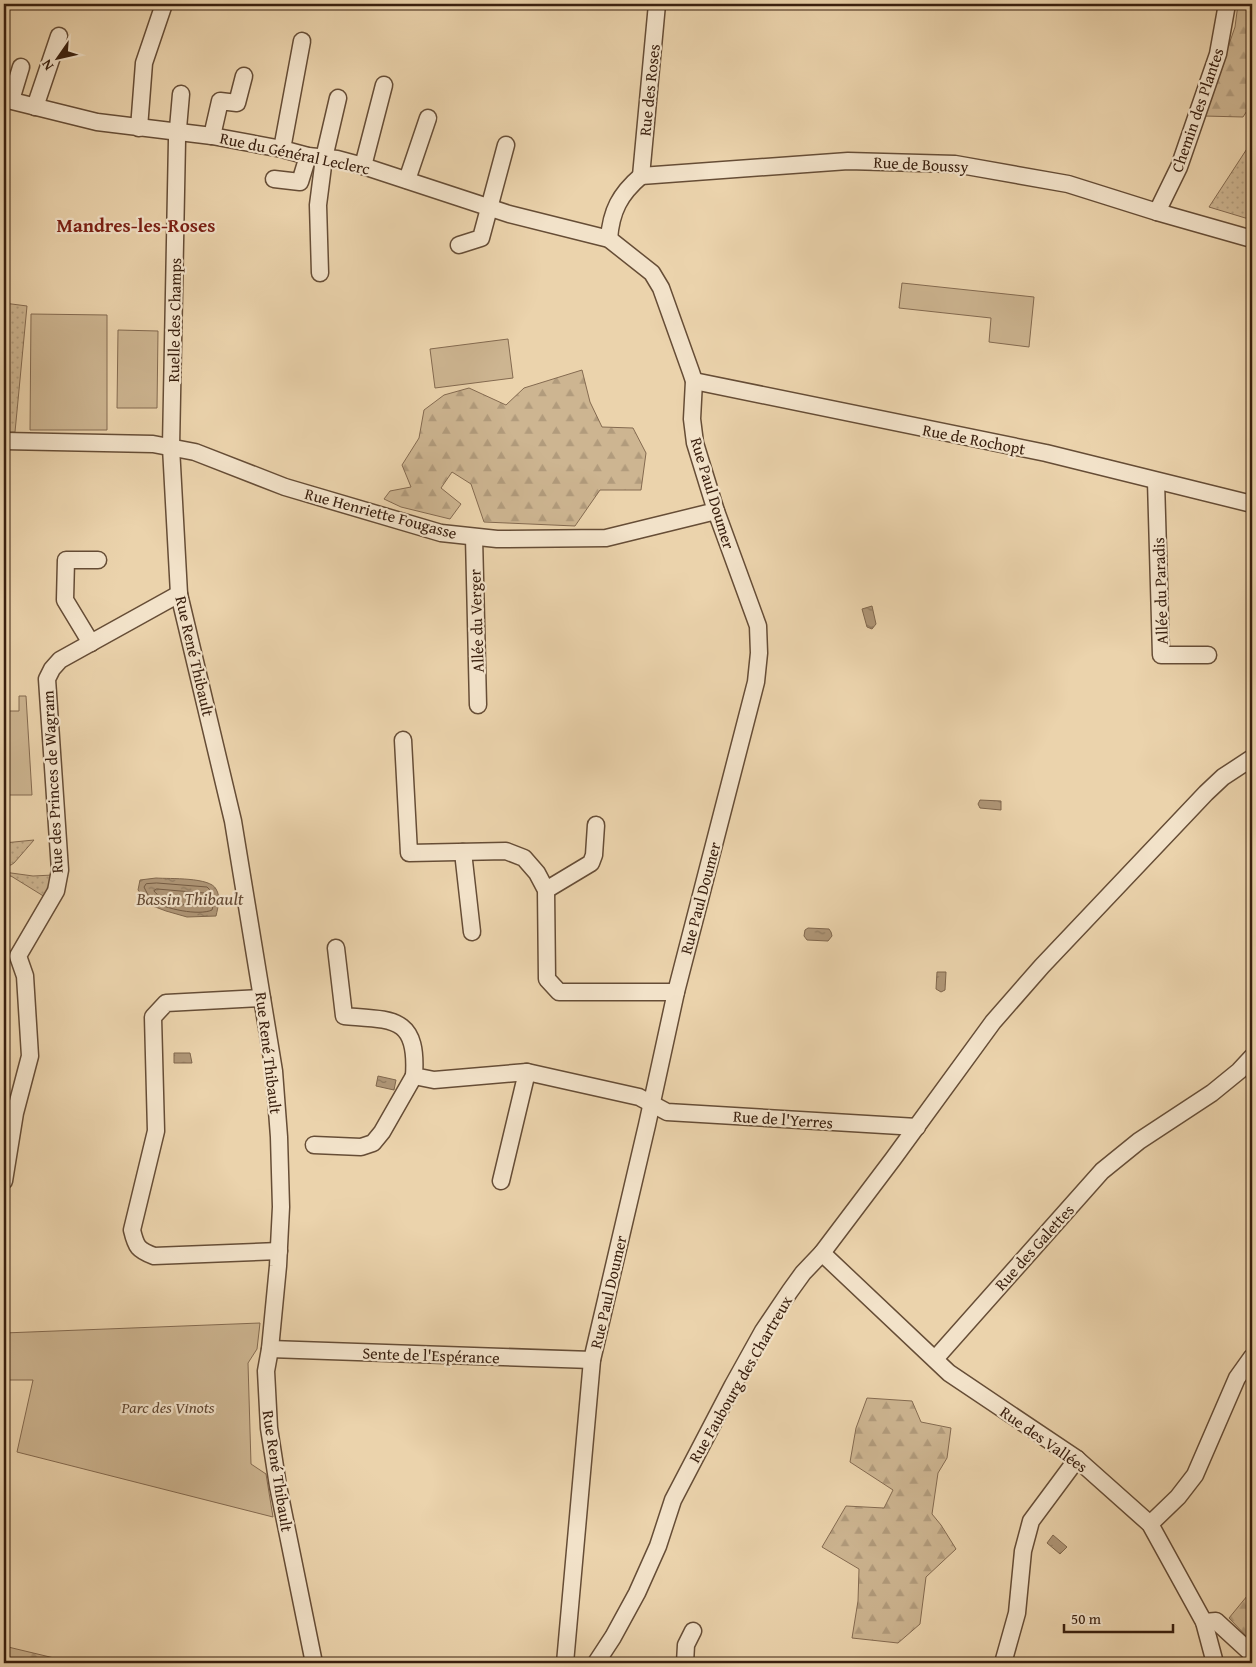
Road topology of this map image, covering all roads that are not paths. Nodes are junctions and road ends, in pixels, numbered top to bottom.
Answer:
1 (164, 4) edge
2 (657, 4) edge
3 (1227, 4) edge
4 (59, 36) dead end
5 (302, 41) dead end
6 (21, 67) dead end
7 (244, 76) dead end
8 (384, 85) dead end
9 (181, 94) dead end
10 (338, 98) dead end
11 (7, 100) edge
12 (35, 107) junction
13 (428, 118) dead end
14 (139, 128) junction
15 (178, 132) junction
16 (212, 136) junction
17 (506, 145) dead end
18 (282, 149) junction
19 (316, 157) junction
20 (363, 166) junction
21 (641, 176) junction
22 (274, 179) dead end
23 (407, 180) junction
24 (490, 208) junction
25 (1157, 212) junction
26 (609, 239) junction
27 (1252, 239) edge
28 (459, 245) dead end
29 (320, 273) dead end
30 (694, 381) junction
31 (4, 441) edge
32 (171, 447) junction
33 (1156, 481) junction
34 (1252, 504) edge
35 (716, 511) junction
36 (474, 536) junction
37 (98, 560) dead end
38 (179, 594) junction
39 (91, 643) junction
40 (1208, 655) dead end
41 (478, 705) dead end
42 (403, 740) dead end
43 (1252, 758) edge
44 (596, 825) dead end
45 (463, 852) junction
46 (546, 890) junction
47 (472, 932) dead end
48 (336, 948) dead end
49 (11, 957) edge
50 (676, 992) junction
51 (262, 998) junction
52 (1252, 1057) edge
53 (527, 1072) junction
54 (414, 1076) junction
55 (651, 1105) junction
56 (9, 1112) edge
57 (917, 1127) junction
58 (314, 1145) dead end
59 (4, 1180) edge
60 (501, 1181) dead end
61 (278, 1251) junction
62 (822, 1253) junction
63 (270, 1349) junction
64 (1252, 1357) edge
65 (935, 1359) junction
66 (592, 1360) junction
67 (1077, 1459) junction
68 (1150, 1524) junction
69 (1204, 1622) junction
70 (692, 1631) dead end
71 (1252, 1654) edge
72 (314, 1663) edge
73 (565, 1663) edge
74 (596, 1663) edge
75 (684, 1663) edge
76 (1003, 1663) edge
77 (1215, 1663) edge

1 - 14 street
2 - 21 street, Rue des Roses
3 - 25 street, Chemin des Plantes
4 - 12 street
5 - 18 street
6 - 11 street
7 - 16 street
8 - 20 street
9 - 15 street, Ruelle des Champs
10 - 19 street
11 - 12 street, Rue du Général Leclerc
12 - 14 street, Rue du Général Leclerc
13 - 23 street
14 - 15 street, Rue du Général Leclerc
15 - 16 street, Rue du Général Leclerc
15 - 32 street, Ruelle des Champs
16 - 18 street, Rue du Général Leclerc
17 - 24 street
18 - 19 street, Rue du Général Leclerc
19 - 20 street, Rue du Général Leclerc
19 - 22 street
19 - 29 street
20 - 23 street, Rue du Général Leclerc
21 - 25 street, Rue de Boussy
21 - 26 street
23 - 24 street, Rue du Général Leclerc
24 - 26 street, Rue du Général Leclerc
24 - 28 street
25 - 27 street, Rue de Boussy
26 - 30 street, Rue Paul Doumer
30 - 33 street, Rue de Rochopt
30 - 35 street, Rue Paul Doumer
31 - 32 street, Rue Henriette Fougasse
32 - 36 street, Rue Henriette Fougasse
32 - 38 street, Rue René Thibault
33 - 34 street, Rue de Rochopt
33 - 40 street, Allée du Paradis
35 - 36 street, Rue Henriette Fougasse
35 - 50 street, Rue Paul Doumer
36 - 41 street, Allée du Verger
37 - 39 street
38 - 39 street, Rue des Princes de Wagram
38 - 51 street, Rue René Thibault
39 - 49 street, Rue des Princes de Wagram
42 - 45 street
43 - 57 street, Rue Faubourg des Chartreux
44 - 46 street
45 - 46 street
45 - 47 street
46 - 50 street
48 - 54 street
49 - 56 street, Rue des Princes de Wagram
50 - 55 street, Rue Paul Doumer
51 - 61 street, Rue René Thibault
51 - 61 street
52 - 65 street, Rue des Galettes
53 - 54 street, Rue de l'Yerres
53 - 55 street, Rue de l'Yerres
53 - 60 street
54 - 58 street
55 - 57 street, Rue de l'Yerres
55 - 66 street, Rue Paul Doumer
56 - 59 street, Rue des Princes de Wagram
57 - 62 street, Rue Faubourg des Chartreux
61 - 63 street, Rue René Thibault
62 - 65 street, Rue des Vallées
62 - 74 street, Rue Faubourg des Chartreux
63 - 66 street, Sente de l'Espérance
63 - 72 street, Rue René Thibault
64 - 68 street
65 - 67 street, Rue des Vallées
66 - 73 street, Rue Paul Doumer
67 - 68 street, Rue des Vallées
67 - 76 street
68 - 69 street, Rue des Vallées
69 - 71 street
69 - 77 street, Rue des Vallées
70 - 75 street

